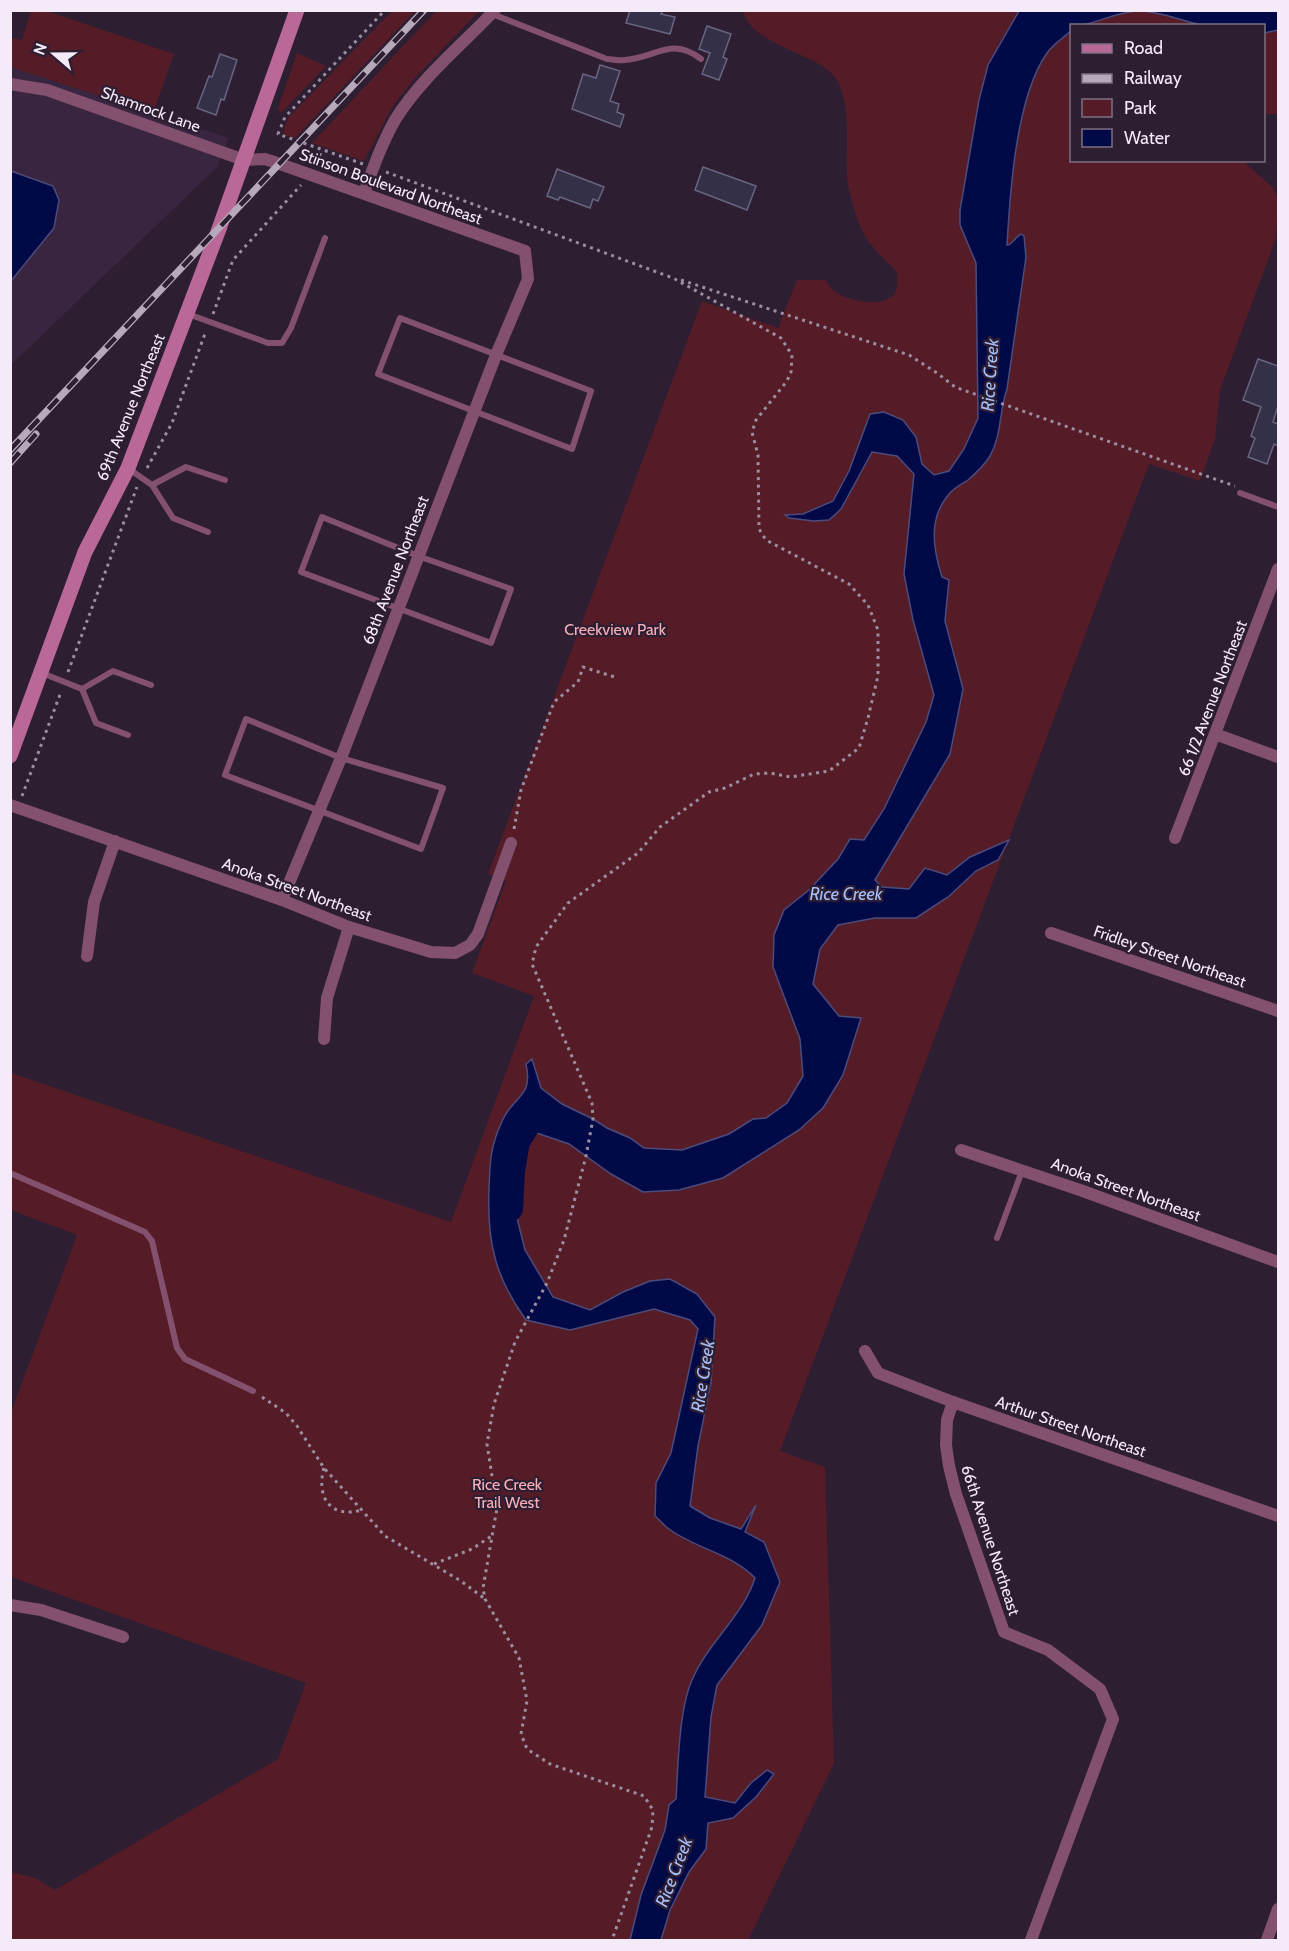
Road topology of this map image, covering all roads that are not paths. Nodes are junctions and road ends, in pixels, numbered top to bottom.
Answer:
1 (297, 10) edge
2 (493, 12) edge
3 (701, 59) dead end
4 (10, 84) edge
5 (244, 160) junction
6 (364, 193) junction
7 (325, 238) dead end
8 (525, 251) joint
9 (187, 314) junction
10 (496, 355) junction
11 (475, 411) junction
12 (128, 468) junction
13 (225, 480) dead end
14 (152, 485) junction
15 (1240, 494) road end
16 (1278, 507) edge
17 (208, 532) dead end
18 (418, 556) junction
19 (1278, 569) edge
20 (397, 609) junction
21 (41, 673) junction
22 (151, 685) dead end
23 (82, 689) junction
24 (1215, 734) junction
25 (128, 735) dead end
26 (10, 756) edge
27 (1278, 757) edge
28 (341, 758) junction
29 (16, 801) edge
30 (320, 811) junction
31 (1175, 838) dead end
32 (115, 841) junction
33 (511, 843) road end
34 (282, 900) junction
35 (349, 927) junction
36 (1051, 933) dead end
37 (87, 956) dead end
38 (1278, 1011) edge
39 (324, 1039) dead end
40 (961, 1150) dead end
41 (1022, 1170) junction
42 (10, 1173) edge
43 (998, 1238) dead end
44 (1278, 1262) edge
45 (865, 1351) dead end
46 (253, 1391) road end
47 (953, 1402) junction
48 (1278, 1516) edge
49 (10, 1605) edge
50 (123, 1637) dead end
51 (1278, 1909) edge
52 (1031, 1941) edge
53 (1267, 1941) edge

1 - 5 street, 69th Avenue Northeast
2 - 3 lane
2 - 6 street
4 - 5 street, Shamrock Lane
5 - 6 street, Stinson Boulevard Northeast
5 - 9 street, 69th Avenue Northeast
6 - 8 street, Stinson Boulevard Northeast
7 - 9 lane
8 - 10 street, 68th Avenue Northeast
9 - 12 street, 69th Avenue Northeast
10 - 11 street, 68th Avenue Northeast
10 - 11 lane
10 - 11 lane
11 - 18 street, 68th Avenue Northeast
12 - 14 lane
12 - 21 street, 69th Avenue Northeast
13 - 14 lane
14 - 17 lane
15 - 16 lane
18 - 20 street, 68th Avenue Northeast
18 - 20 lane
18 - 20 lane
19 - 24 street, 66 1/2 Avenue Northeast
20 - 28 street, 68th Avenue Northeast
21 - 23 lane
21 - 26 street, 69th Avenue Northeast
22 - 23 lane
23 - 25 lane
24 - 27 street
24 - 31 street, 66 1/2 Avenue Northeast
28 - 30 street, 68th Avenue Northeast
28 - 30 lane
28 - 30 lane
29 - 32 street, Anoka Street Northeast
30 - 34 street, 68th Avenue Northeast
32 - 34 street, Anoka Street Northeast
32 - 37 street
33 - 35 street, Anoka Street Northeast
34 - 35 street, Anoka Street Northeast
35 - 39 street
36 - 38 street, Fridley Street Northeast
40 - 41 street, Anoka Street Northeast
41 - 43 lane
41 - 44 street, Anoka Street Northeast
42 - 46 lane
45 - 47 street, Arthur Street Northeast
47 - 48 street, Arthur Street Northeast
47 - 52 street, 66th Avenue Northeast
49 - 50 street
51 - 53 street

